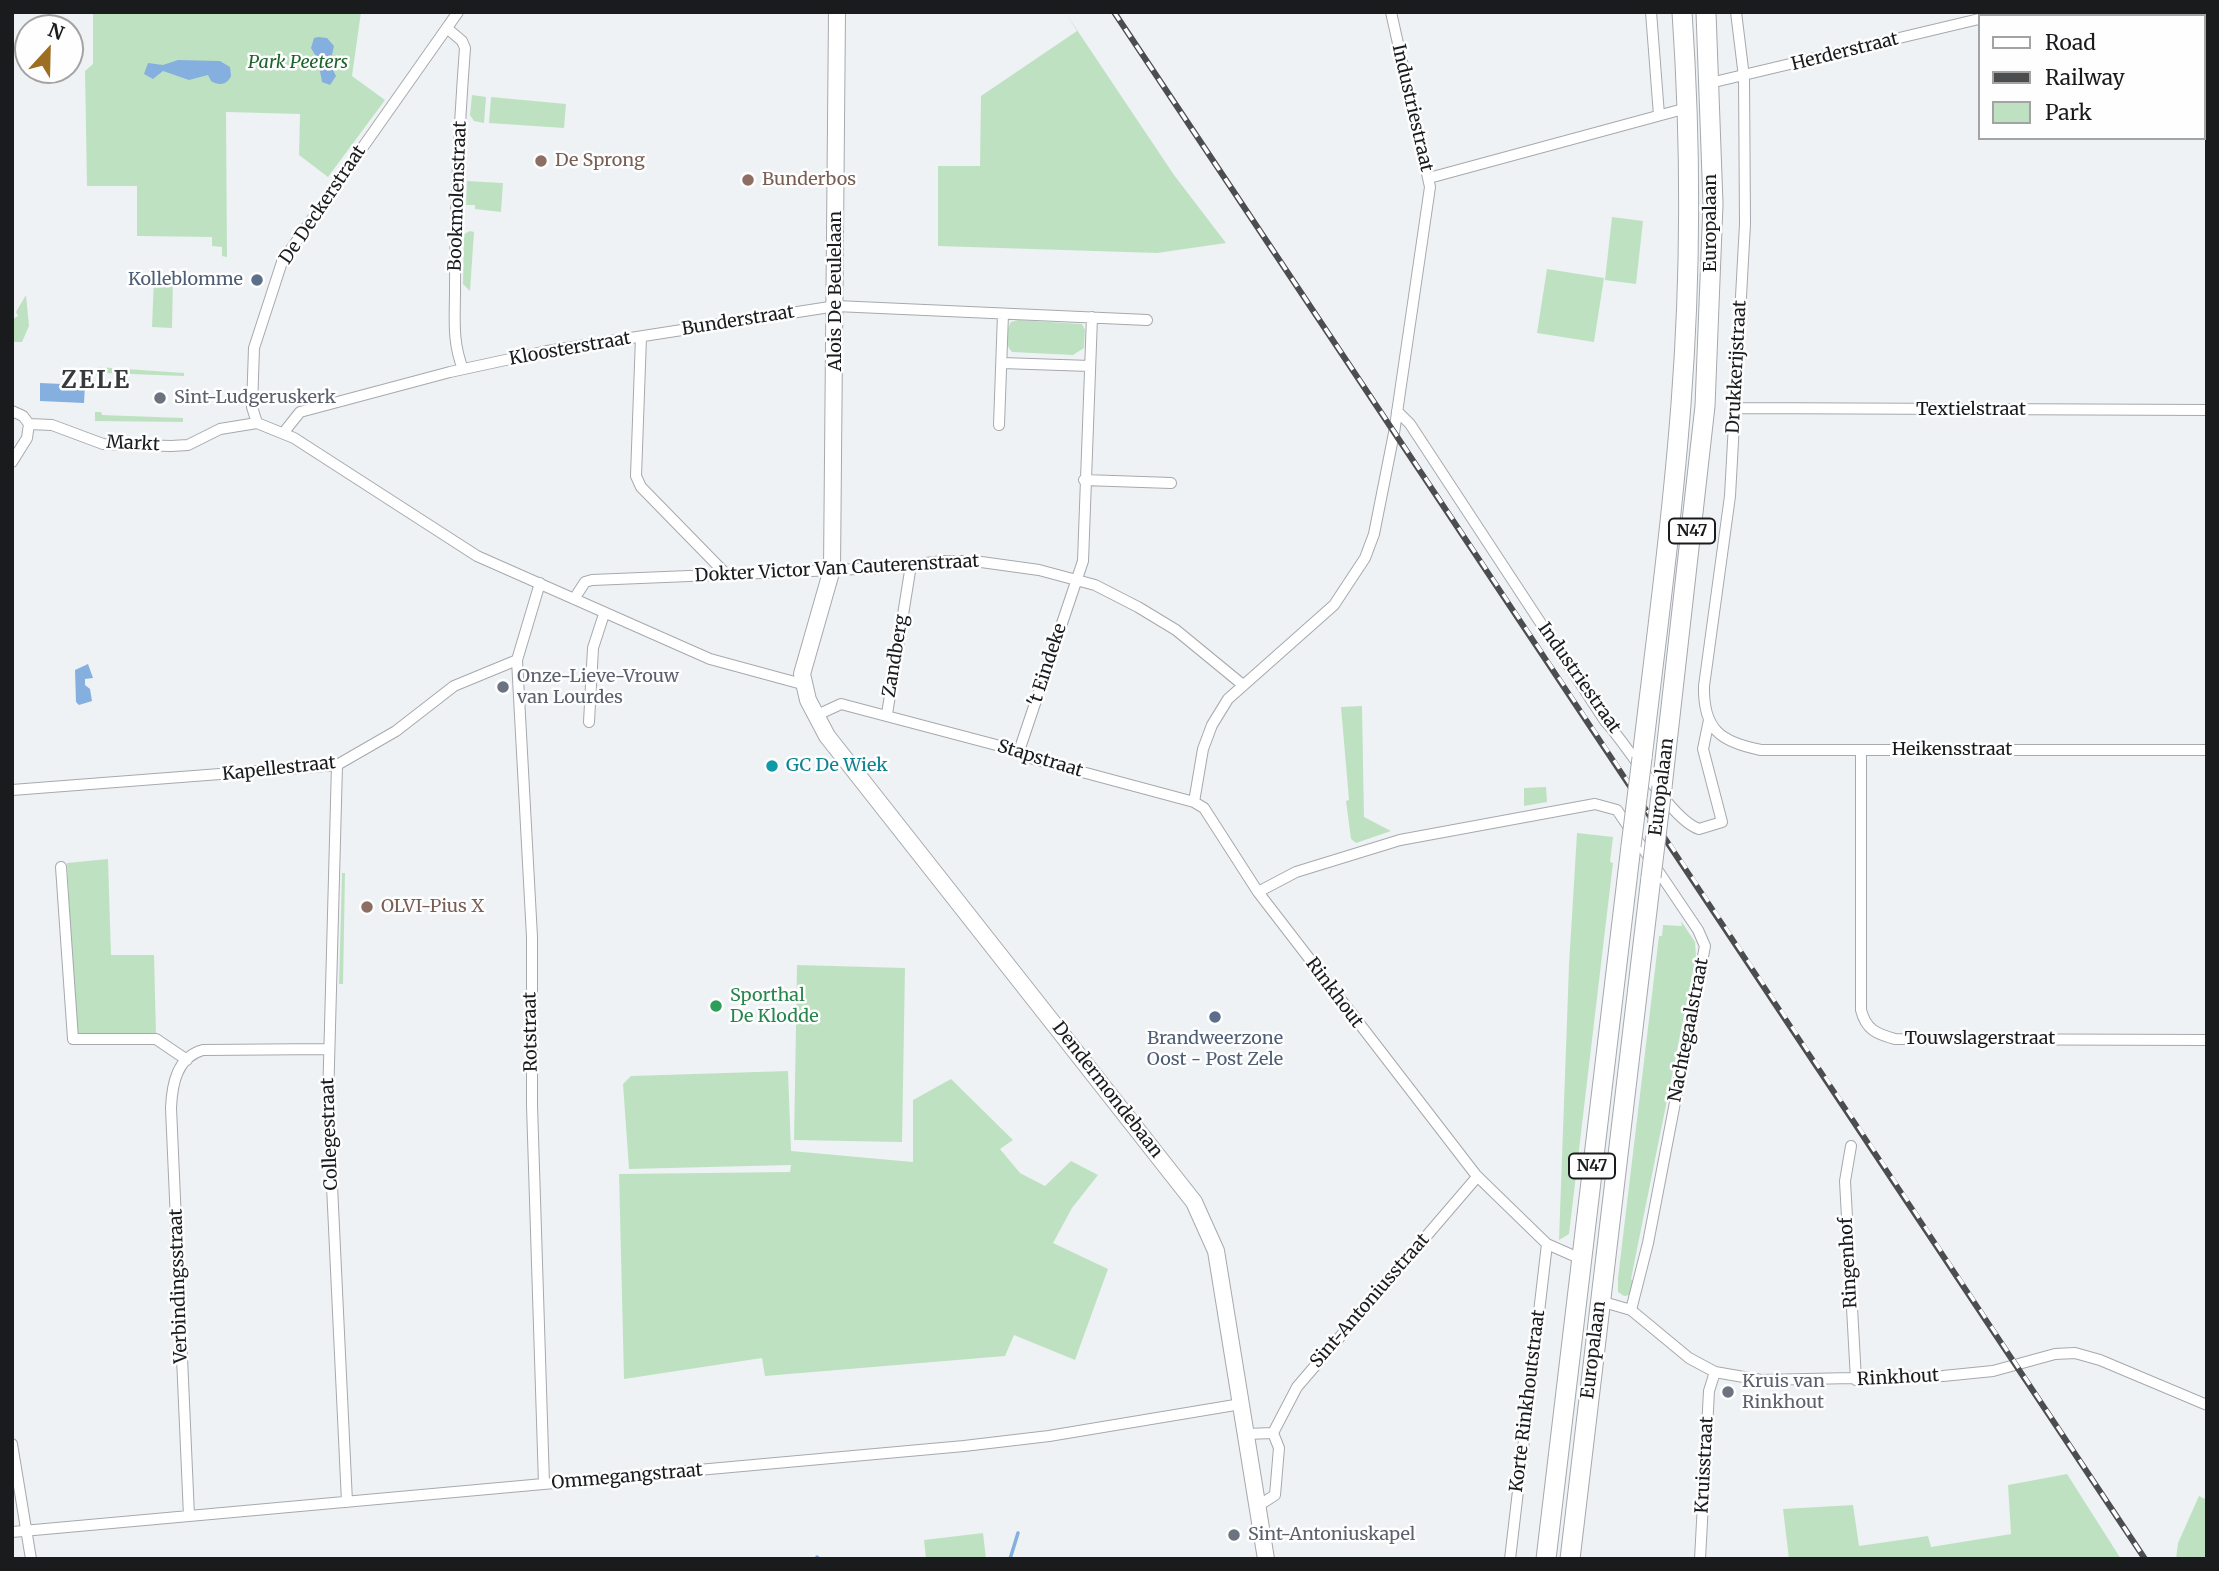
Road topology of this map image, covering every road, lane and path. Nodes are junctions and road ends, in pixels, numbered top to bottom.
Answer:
1 (458, 12) edge
2 (837, 12) edge
3 (1391, 12) edge
4 (1651, 12) edge
5 (1682, 12) edge
6 (1706, 12) edge
7 (1736, 12) edge
8 (1978, 19) edge
9 (448, 29) junction
10 (1744, 77) junction
11 (1710, 83) junction
12 (1687, 108) junction
13 (1659, 115) junction
14 (1429, 178) junction
15 (836, 306) junction
16 (1003, 314) junction
17 (1092, 317) junction
18 (1147, 320) dead end
19 (641, 337) junction
20 (1002, 363) junction
21 (1090, 366) junction
22 (463, 369) junction
23 (1735, 408) junction
24 (2207, 410) edge
25 (12, 411) edge
26 (1397, 411) junction
27 (257, 423) junction
28 (29, 424) junction
29 (999, 425) dead end
30 (284, 432) junction
31 (12, 462) edge
32 (1084, 480) junction
33 (1171, 482) dead end
34 (911, 565) junction
35 (832, 569) junction
36 (726, 574) junction
37 (1077, 579) junction
38 (540, 583) junction
39 (574, 599) junction
40 (604, 614) junction
41 (517, 660) junction
42 (802, 684) junction
43 (1243, 685) junction
44 (887, 714) junction
45 (815, 716) junction
46 (1709, 720) junction
47 (589, 722) dead end
48 (1861, 750) junction
49 (2207, 750) edge
50 (1019, 751) junction
51 (337, 765) junction
52 (12, 790) edge
53 (1194, 802) junction
54 (61, 867) dead end
55 (1258, 892) junction
56 (2207, 1040) edge
57 (328, 1049) junction
58 (187, 1060) junction
59 (1851, 1146) dead end
60 (1477, 1177) junction
61 (1547, 1244) junction
62 (1581, 1259) junction
63 (1600, 1301) junction
64 (1631, 1310) junction
65 (1715, 1372) junction
66 (1856, 1380) junction
67 (1241, 1404) junction
68 (2207, 1405) edge
69 (1273, 1433) junction
70 (1246, 1434) junction
71 (12, 1444) edge
72 (544, 1484) junction
73 (347, 1502) junction
74 (1258, 1506) junction
75 (189, 1516) junction
76 (27, 1531) junction
77 (12, 1532) edge
78 (31, 1559) edge
79 (1266, 1559) edge
80 (1510, 1559) edge
81 (1546, 1559) edge
82 (1570, 1559) edge
83 (1700, 1559) edge

1 - 9 street, De Deckerstraat
2 - 15 street, Alois De Beulelaan
3 - 14 street, Industriestraat
4 - 13 street
5 - 12 highway, Europalaan / N47
6 - 11 highway, Europalaan / N47
7 - 10 street, Drukkerijstraat
8 - 10 street, Herderstraat
9 - 22 street, Bookmolenstraat
9 - 27 street, De Deckerstraat
10 - 11 street, Herderstraat
10 - 23 street, Drukkerijstraat
11 - 63 highway, Europalaan / N47, bridge
12 - 13 street
12 - 62 highway, Europalaan / N47, bridge
13 - 14 street
14 - 26 street, Industriestraat
15 - 16 street, Bunderstraat
15 - 19 street, Bunderstraat
15 - 35 street, Alois De Beulelaan
16 - 17 street, Bunderstraat
16 - 20 street
17 - 18 street, Bunderstraat
17 - 21 street, 't Eindeke
19 - 22 street, Kloosterstraat
19 - 36 street, Kloosterstraat
20 - 21 street
20 - 29 street
21 - 32 street, 't Eindeke
22 - 30 street, Kloosterstraat
23 - 24 street, Textielstraat
23 - 46 street, Drukkerijstraat
25 - 28 street, Markt
26 - 43 street, Industriestraat
26 - 46 street, Industriestraat
27 - 28 street, Markt
27 - 30 street
28 - 31 street
30 - 38 street
32 - 33 street
32 - 37 street, 't Eindeke
34 - 35 street, Dokter Victor Van Cauterenstraat
34 - 37 street, Dokter Victor Van Cauterenstraat
34 - 44 street, Zandberg
35 - 36 street, Dokter Victor Van Cauterenstraat
35 - 42 street
36 - 39 street, Dokter Victor Van Cauterenstraat
37 - 43 street, Dokter Victor Van Cauterenstraat
37 - 50 street, 't Eindeke
38 - 39 street
38 - 41 street, Rotstraat
39 - 40 street
40 - 42 street
40 - 47 street
41 - 51 street, Kapellestraat
41 - 72 street, Rotstraat
42 - 45 street, Dendermondebaan
43 - 53 street
44 - 45 street, Zandberg
44 - 50 street, Stapstraat
45 - 67 street, Dendermondebaan
46 - 48 street, Heikensstraat
48 - 49 street, Heikensstraat
48 - 56 street, Touwslagerstraat
50 - 53 street, Stapstraat
51 - 52 street, Kapellestraat
51 - 57 street, Collegestraat
53 - 55 street, Rinkhout
54 - 58 street
55 - 60 street, Rinkhout
55 - 64 street, Nachtegaalstraat
57 - 58 street
57 - 73 street, Collegestraat
58 - 75 street, Verbindingsstraat
59 - 66 street, Ringenhof
60 - 61 street, Rinkhout
60 - 69 street, Sint-Antoniusstraat
61 - 62 street, Rinkhout
61 - 80 street, Korte Rinkhoutstraat
62 - 81 highway, Europalaan / N47
63 - 64 street, Rinkhout
63 - 82 highway, Europalaan / N47
64 - 65 street, Rinkhout
65 - 66 street, Rinkhout
65 - 83 street, Kruisstraat
66 - 68 street, Rinkhout
67 - 70 street, Dendermondebaan
67 - 72 street, Ommegangstraat
69 - 70 street
69 - 74 street
70 - 74 street, Dendermondebaan
71 - 76 street
72 - 73 street, Ommegangstraat
73 - 75 street, Ommegangstraat
74 - 79 street, Dendermondebaan
75 - 76 street, Ommegangstraat
76 - 77 street, Ommegangstraat
76 - 78 street

